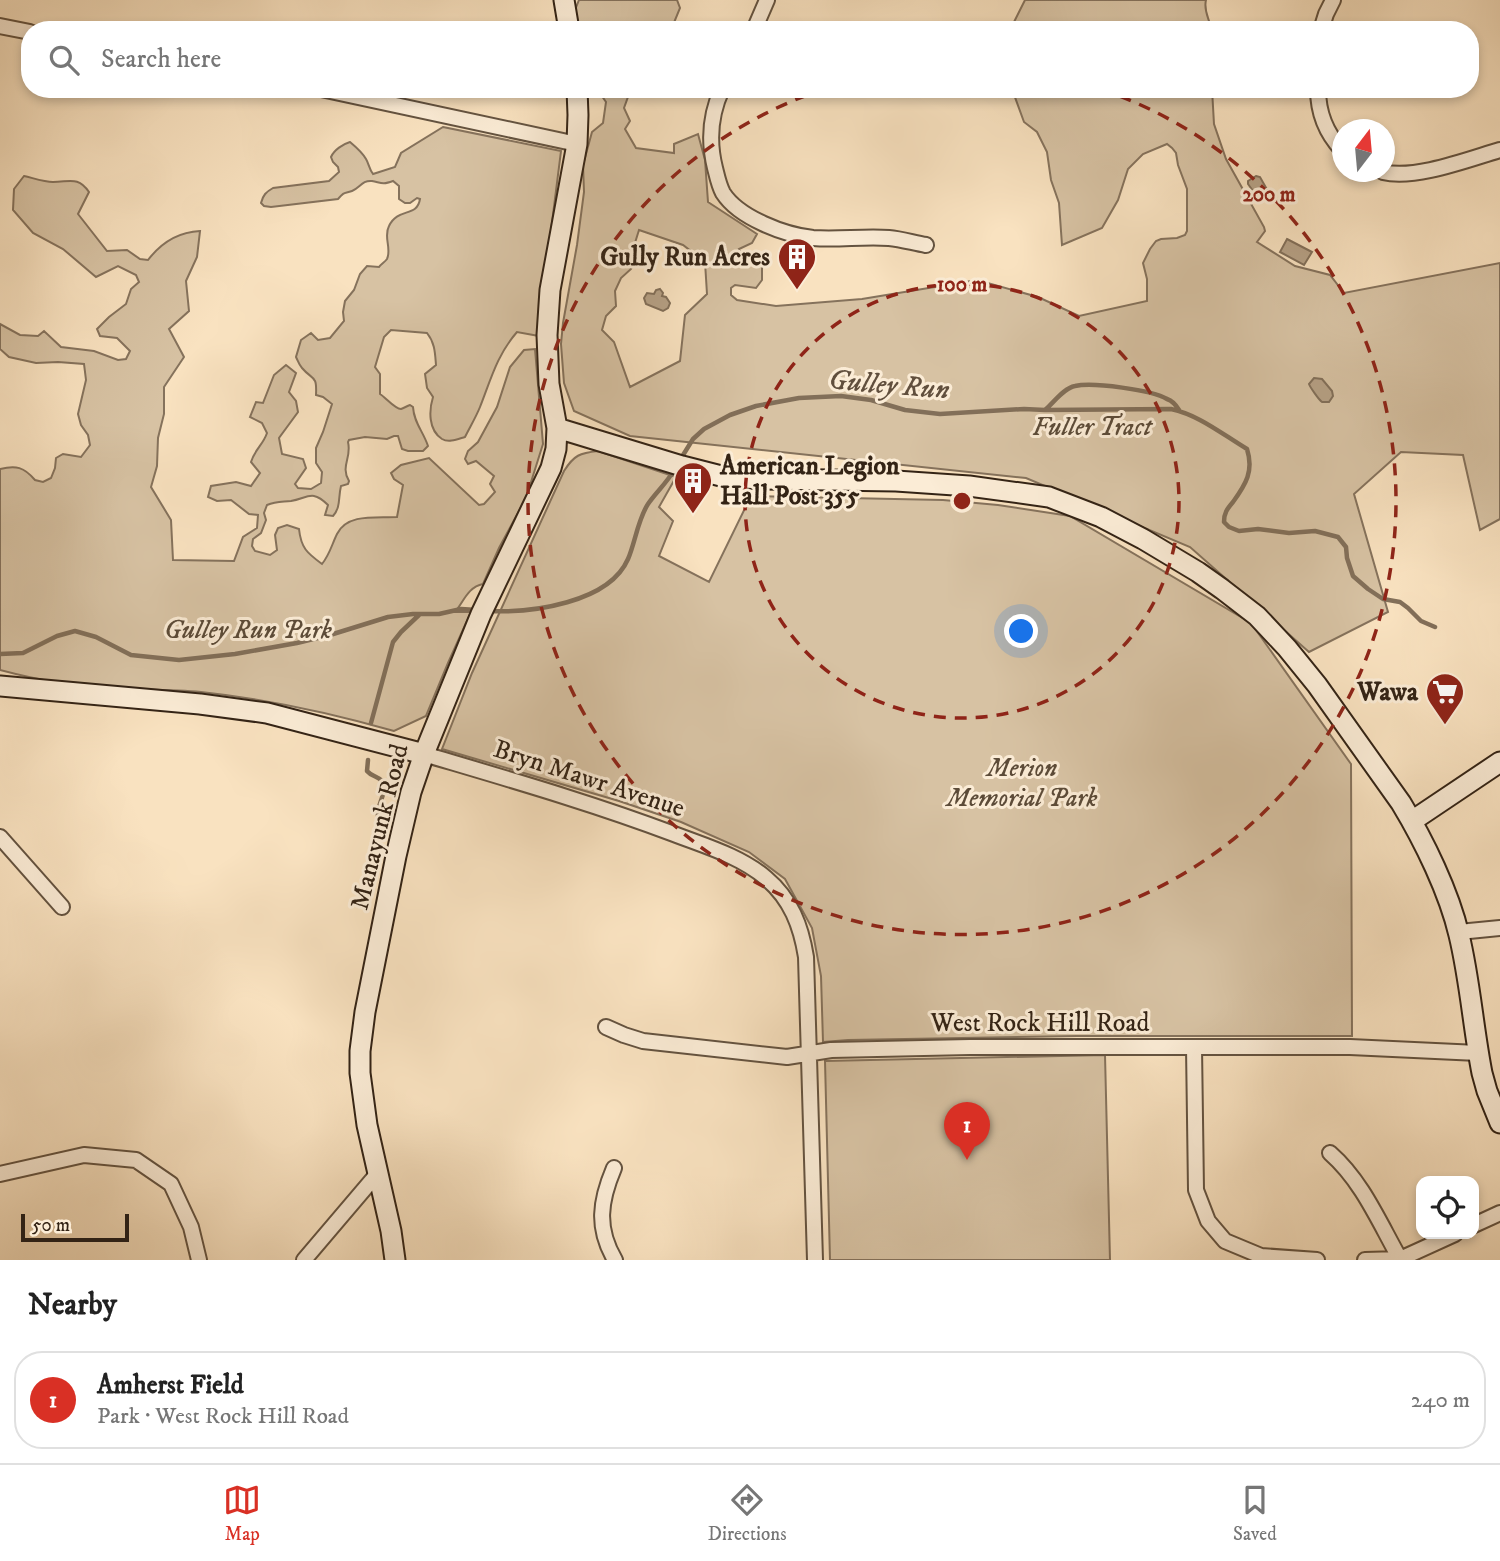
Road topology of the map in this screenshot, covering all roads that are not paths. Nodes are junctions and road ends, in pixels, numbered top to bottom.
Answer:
1 (564, 0) edge
2 (766, 0) edge
3 (1333, 0) edge
4 (568, 21) edge
5 (758, 21) edge
6 (1324, 21) edge
7 (0, 26) edge
8 (21, 30) edge
9 (363, 98) edge
10 (577, 98) edge
11 (718, 98) edge
12 (1318, 98) edge
13 (1332, 136) edge
14 (577, 144) junction
15 (1500, 150) edge
16 (1395, 173) edge
17 (926, 245) dead end
18 (557, 428) junction
19 (0, 686) edge
20 (424, 754) junction
21 (1500, 762) edge
22 (1412, 821) junction
23 (0, 837) edge
24 (62, 907) dead end
25 (1500, 928) edge
26 (1459, 933) junction
27 (606, 1027) dead end
28 (1194, 1047) junction
29 (809, 1053) junction
30 (1478, 1053) junction
31 (1500, 1123) edge
32 (1330, 1153) dead end
33 (614, 1168) dead end
34 (378, 1173) junction
35 (0, 1174) edge
36 (1500, 1213) edge
37 (1479, 1223) edge
38 (1444, 1239) edge
39 (1400, 1259) edge
40 (200, 1260) edge
41 (304, 1260) edge
42 (395, 1260) edge
43 (615, 1260) edge
44 (815, 1260) edge
45 (1317, 1260) edge
46 (1365, 1260) edge

1 - 4 main road
2 - 5 street
3 - 6 street
7 - 8 street
9 - 14 street
10 - 14 main road, Manayunk Road
11 - 17 street
12 - 13 street
14 - 18 main road, Manayunk Road
15 - 16 street
18 - 20 main road, Manayunk Road
18 - 22 main road
19 - 20 main road, Bryn Mawr Avenue
20 - 29 street, Bryn Mawr Avenue
20 - 34 main road, Manayunk Road
21 - 22 main road
22 - 26 main road
23 - 24 street
25 - 26 street
26 - 30 main road
27 - 29 street, West Rock Hill Road
28 - 29 street, West Rock Hill Road
28 - 30 street, West Rock Hill Road
28 - 45 street
29 - 44 street, Bryn Mawr Avenue
30 - 31 main road
32 - 39 street
33 - 43 street
34 - 41 street
34 - 42 main road, Manayunk Road
35 - 40 street
36 - 37 street
38 - 39 street
39 - 46 street

